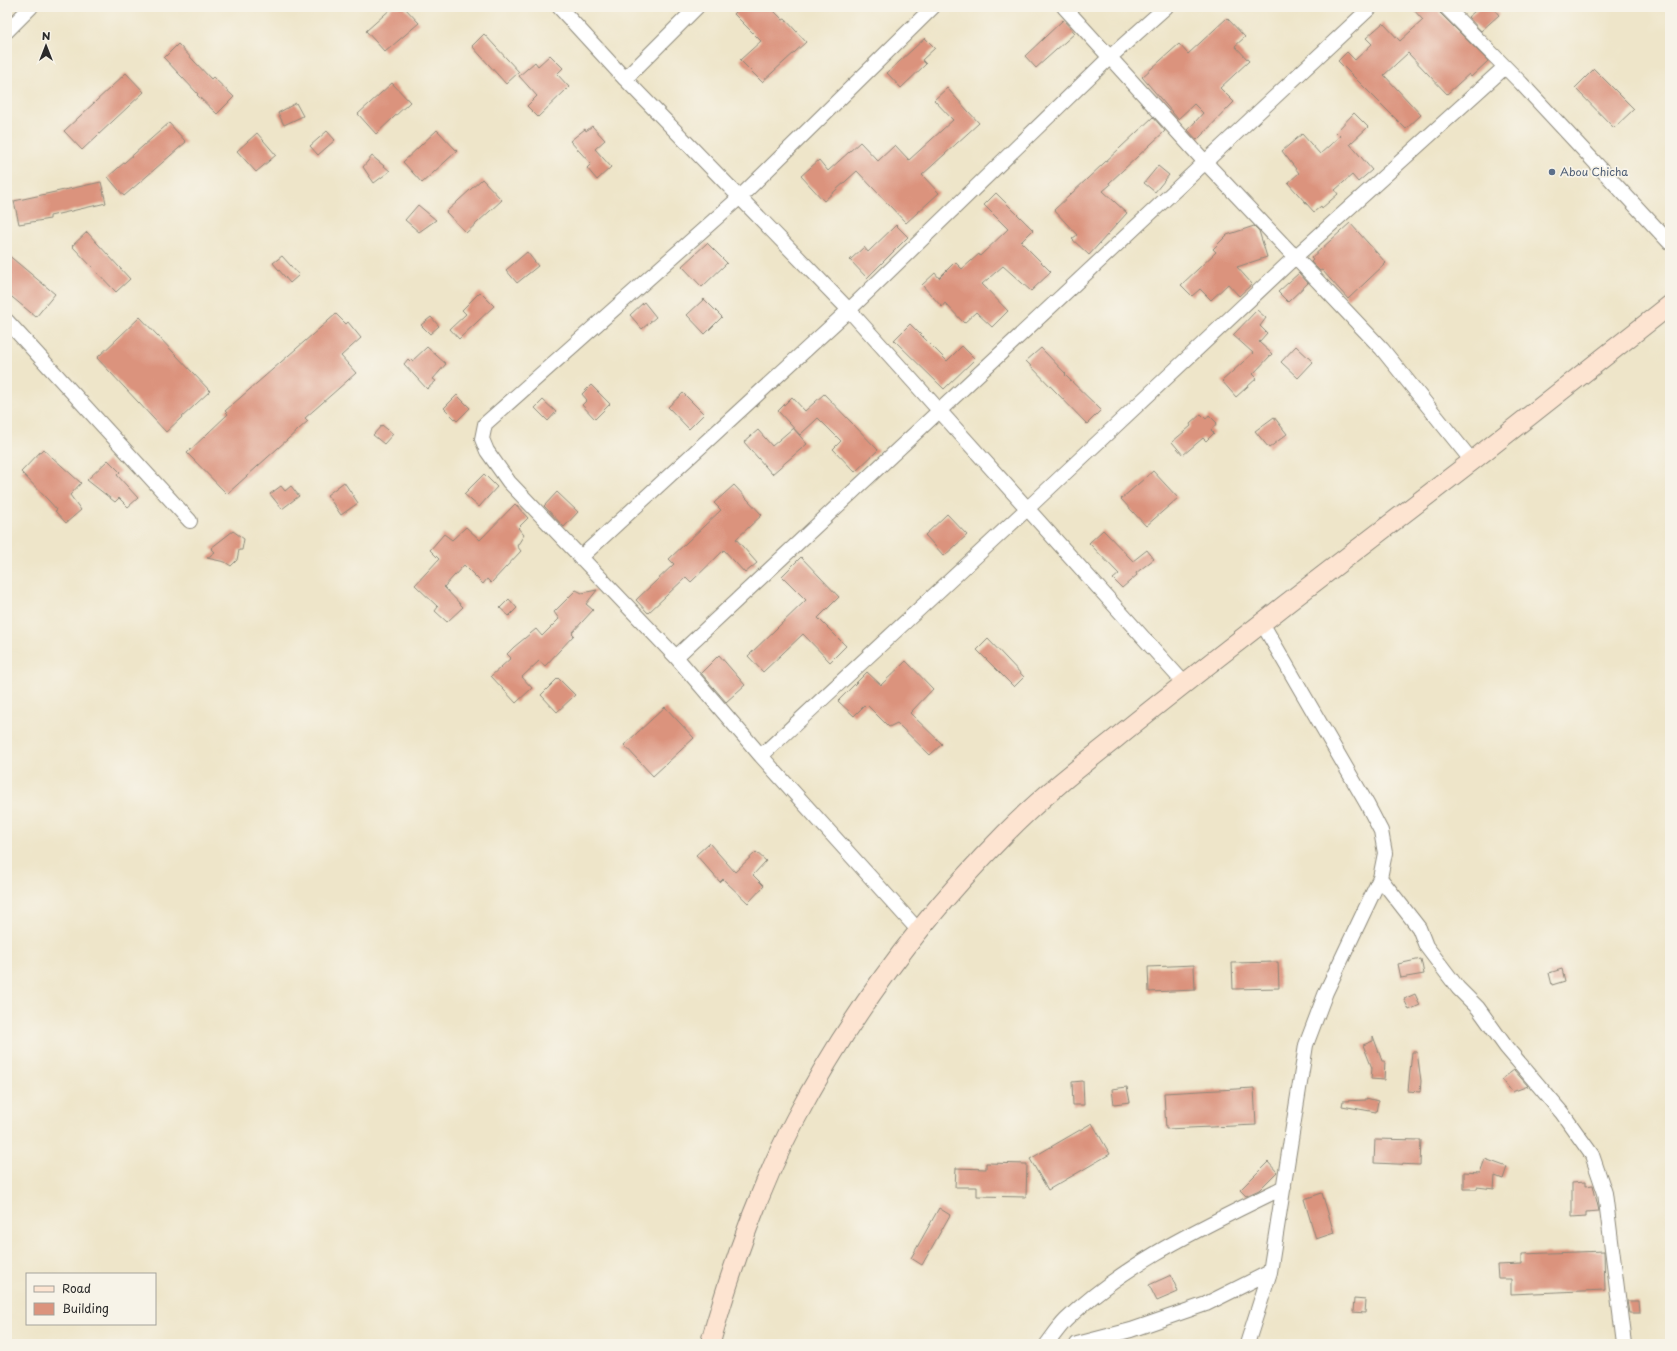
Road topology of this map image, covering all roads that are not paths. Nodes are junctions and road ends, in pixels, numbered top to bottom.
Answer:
1 (31, 7) edge
2 (560, 7) edge
3 (697, 7) edge
4 (933, 7) edge
5 (1064, 7) edge
6 (1166, 7) edge
7 (1371, 7) edge
8 (1446, 7) edge
9 (7, 31) edge
10 (1110, 57) junction
11 (1505, 67) junction
12 (625, 79) junction
13 (1205, 162) junction
14 (740, 197) junction
15 (1670, 243) edge
16 (1295, 257) junction
17 (1670, 305) edge
18 (849, 310) junction
19 (7, 321) edge
20 (938, 411) junction
21 (1472, 461) junction
22 (1028, 508) junction
23 (190, 521) dead end
24 (580, 558) junction
25 (1262, 623) junction
26 (676, 657) junction
27 (1184, 683) junction
28 (761, 756) junction
29 (1380, 878) junction
30 (919, 931) junction
31 (1284, 1187) junction
32 (1270, 1272) junction
33 (710, 1344) edge
34 (1047, 1344) edge
35 (1077, 1344) edge
36 (1247, 1344) edge
37 (1624, 1344) edge

1 - 9 street
2 - 12 street
3 - 12 street
4 - 14 street
5 - 10 street
6 - 10 street
7 - 13 street
8 - 11 street
10 - 13 street
10 - 18 street
11 - 15 street
11 - 16 street
12 - 14 street
13 - 16 street
13 - 20 street
14 - 18 street
14 - 24 street
16 - 21 street
16 - 22 street
17 - 21 main road
18 - 20 street
18 - 24 street
19 - 23 street
20 - 22 street
20 - 26 street
21 - 25 main road
22 - 27 street
22 - 28 street
24 - 26 street
25 - 27 main road
25 - 29 street
26 - 28 street
27 - 30 main road
28 - 30 street
29 - 31 street
29 - 37 street
30 - 33 main road
31 - 32 street
31 - 34 street
32 - 35 street
32 - 36 street

